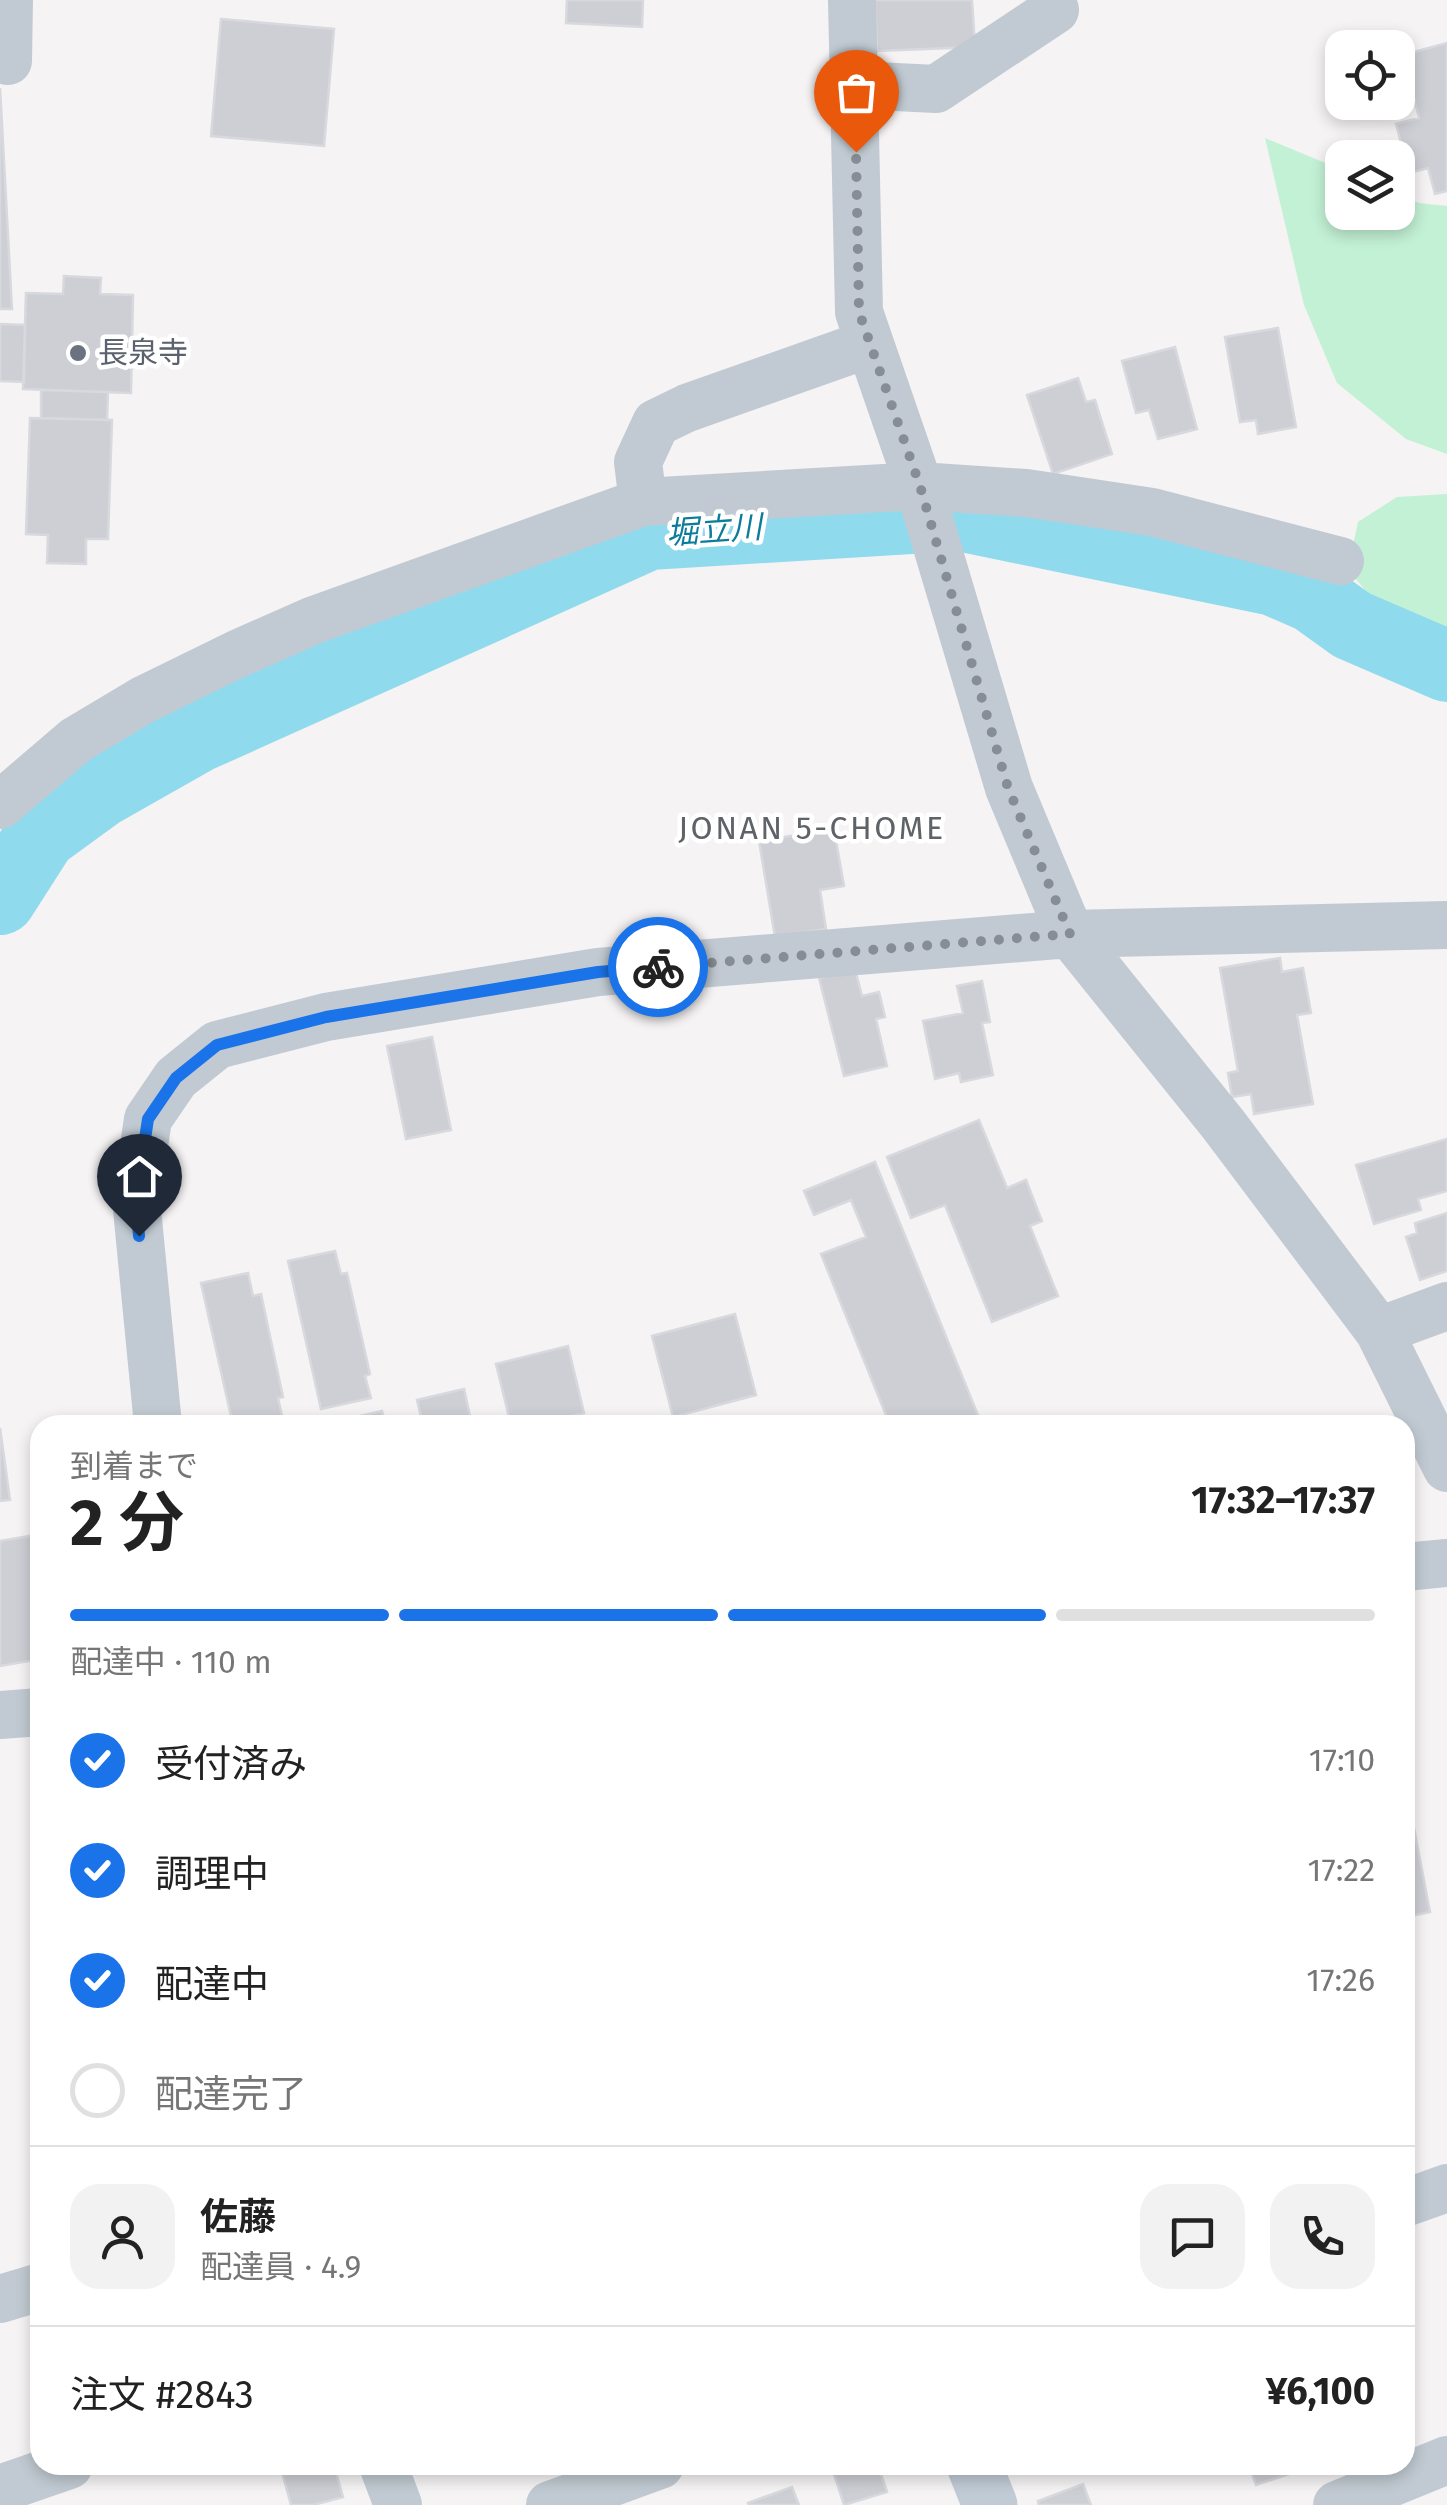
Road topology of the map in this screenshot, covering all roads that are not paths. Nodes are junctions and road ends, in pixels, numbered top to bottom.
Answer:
1 (8, 0) edge
2 (852, 0) edge
3 (1056, 10) dead end
4 (8, 61) dead end
5 (855, 84) junction
6 (868, 344) junction
7 (922, 494) junction
8 (644, 502) junction
9 (1340, 561) dead end
10 (0, 805) edge
11 (1447, 925) edge
12 (1070, 934) junction
13 (1447, 1306) edge
14 (1378, 1332) junction
15 (157, 1415) edge
16 (1447, 1468) edge
17 (1447, 1563) edge
18 (1415, 1566) edge
19 (30, 1713) edge
20 (0, 1715) edge
21 (1447, 2188) edge
22 (1415, 2199) edge
23 (30, 2290) edge
24 (0, 2299) edge
25 (1447, 2460) edge
26 (30, 2472) edge
27 (1415, 2473) edge
28 (388, 2475) edge
29 (632, 2475) edge
30 (978, 2475) edge
31 (1410, 2475) edge
32 (3, 2476) edge
33 (398, 2505) edge
34 (550, 2505) edge
35 (990, 2505) edge
36 (1337, 2505) edge

1 - 4 street
2 - 5 street
3 - 5 street
5 - 6 street
6 - 7 street
6 - 8 street
7 - 8 street
7 - 9 street
7 - 12 street
8 - 10 street
11 - 12 street
12 - 14 street
12 - 15 street
13 - 14 street
14 - 16 street
17 - 18 street
19 - 20 street
21 - 22 street
23 - 24 street
25 - 27 street
26 - 32 street
28 - 33 street
29 - 34 street
30 - 35 street
31 - 36 street

